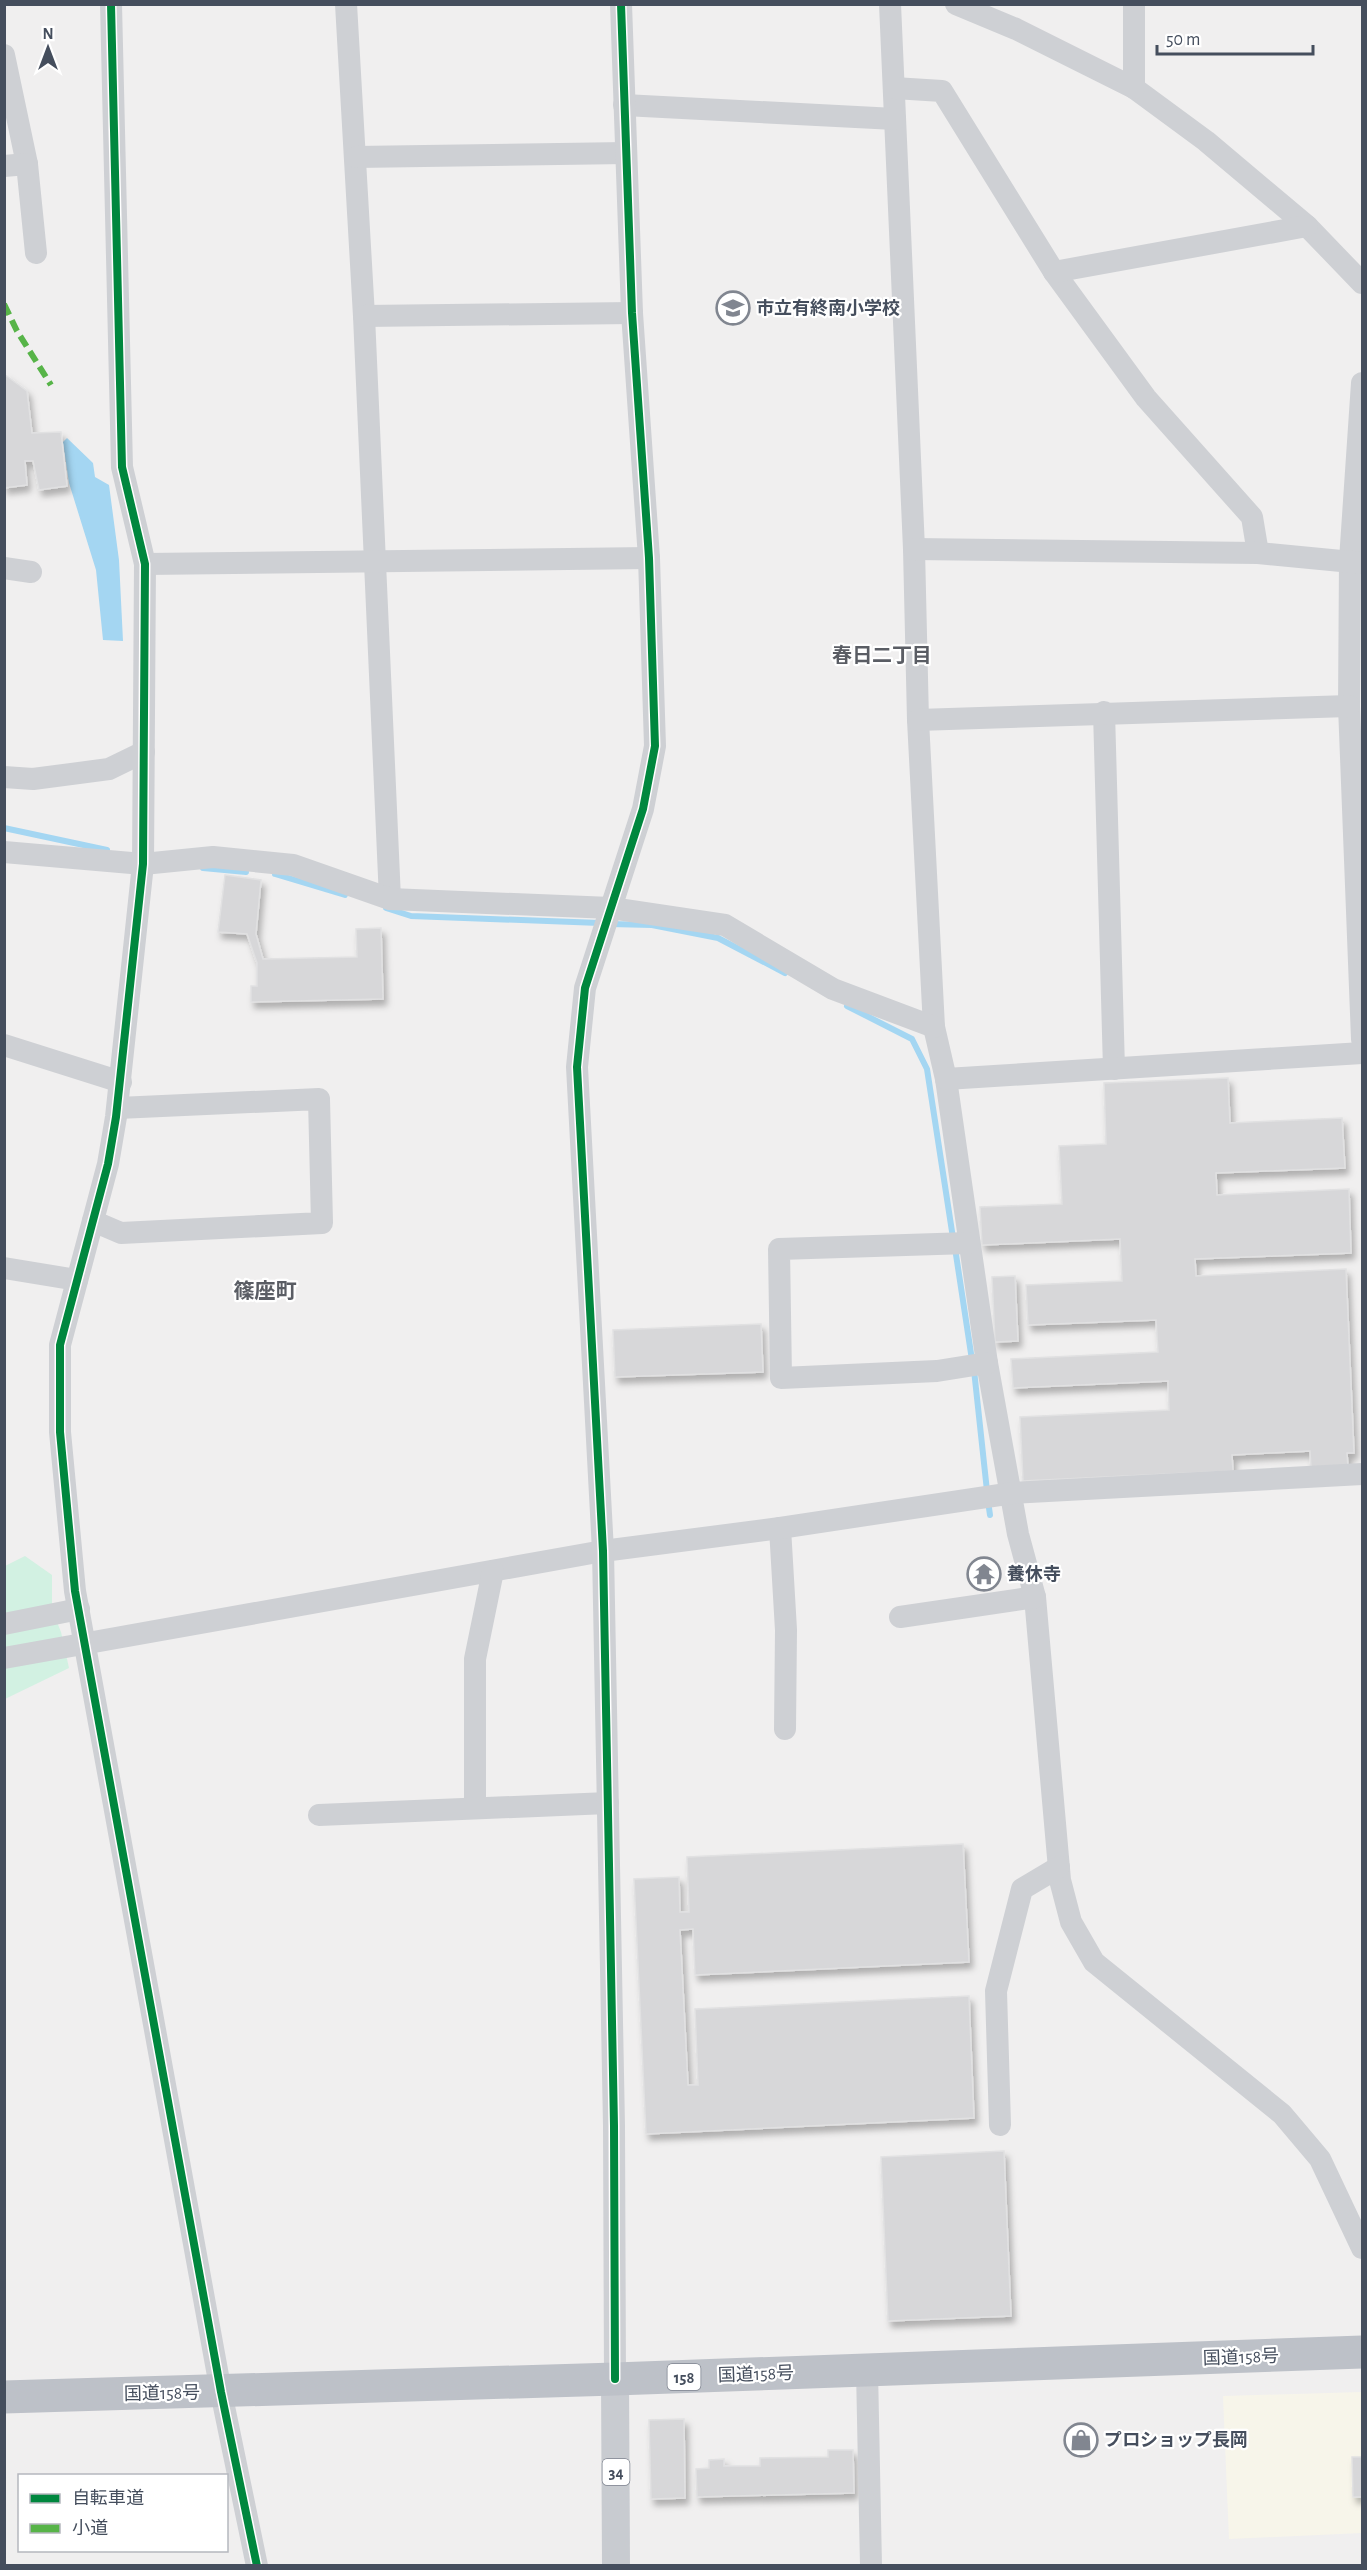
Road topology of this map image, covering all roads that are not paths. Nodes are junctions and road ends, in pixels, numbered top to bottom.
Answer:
1 (111, 4) edge
2 (346, 4) edge
3 (621, 4) edge
4 (890, 4) edge
5 (956, 4) edge
6 (1134, 4) edge
7 (4, 55) edge
8 (894, 88) junction
9 (1134, 88) junction
10 (624, 105) junction
11 (895, 119) junction
12 (626, 153) junction
13 (356, 157) junction
14 (27, 164) junction
15 (4, 166) edge
16 (1308, 226) junction
17 (36, 253) dead end
18 (1054, 272) junction
19 (1362, 283) edge
20 (632, 313) junction
21 (364, 316) junction
22 (1362, 383) edge
23 (914, 549) junction
24 (1258, 552) junction
25 (649, 558) junction
26 (374, 561) junction
27 (1356, 562) edge
28 (145, 564) junction
29 (4, 568) edge
30 (31, 572) dead end
31 (1349, 706) junction
32 (1104, 712) junction
33 (918, 720) junction
34 (144, 752) junction
35 (4, 777) edge
36 (4, 852) edge
37 (144, 864) junction
38 (390, 899) junction
39 (611, 908) junction
40 (934, 1027) junction
41 (1362, 1039) edge
42 (4, 1045) edge
43 (1362, 1053) edge
44 (1114, 1069) junction
45 (946, 1079) junction
46 (121, 1082) junction
47 (118, 1108) junction
48 (93, 1221) junction
49 (969, 1243) junction
50 (4, 1268) edge
51 (77, 1280) junction
52 (987, 1363) junction
53 (1362, 1474) edge
54 (1012, 1493) junction
55 (780, 1528) junction
56 (603, 1551) junction
57 (493, 1571) junction
58 (1035, 1597) junction
59 (79, 1610) junction
60 (900, 1617) dead end
61 (4, 1624) edge
62 (86, 1645) junction
63 (4, 1658) edge
64 (785, 1729) dead end
65 (608, 1803) junction
66 (475, 1808) junction
67 (319, 1815) dead end
68 (1059, 1867) junction
69 (1000, 2125) dead end
70 (1362, 2248) edge
71 (1362, 2352) edge
72 (867, 2370) junction
73 (615, 2379) junction
74 (221, 2392) junction
75 (4, 2397) edge
76 (257, 2565) edge
77 (616, 2565) edge
78 (871, 2565) edge

1 - 28 street
2 - 13 street
3 - 10 street
4 - 8 street
5 - 9 street
6 - 9 street
7 - 14 street
8 - 11 street
8 - 18 street
9 - 16 street
10 - 11 street
10 - 12 street
11 - 23 street
12 - 13 street
12 - 20 street
13 - 21 street
14 - 15 street
14 - 17 street
16 - 18 street
16 - 19 street
18 - 24 street
20 - 21 street
20 - 25 street
21 - 26 street
22 - 27 street
23 - 24 street
23 - 33 street
24 - 27 street
25 - 26 street
25 - 39 street
26 - 28 street
26 - 38 street
27 - 31 street
28 - 34 street
29 - 30 street
31 - 32 street
31 - 41 street
32 - 33 street
32 - 44 street
33 - 40 street
34 - 35 street
34 - 37 street
36 - 37 street
37 - 38 street
37 - 46 street
38 - 39 street
39 - 40 street
39 - 56 street
40 - 45 street
42 - 46 street
43 - 44 street
44 - 45 street
45 - 49 street
46 - 47 street
47 - 48 street
47 - 48 street
48 - 51 street
49 - 52 street
49 - 52 street
50 - 51 street
51 - 59 street
52 - 54 street
53 - 54 street
54 - 55 street
54 - 58 street
55 - 56 street
55 - 64 street
56 - 57 street
56 - 65 street
57 - 62 street
57 - 66 street
58 - 60 street
58 - 68 street
59 - 61 street
59 - 62 street
62 - 63 street
62 - 74 street
65 - 66 street
65 - 73 street
66 - 67 street
68 - 69 street
68 - 70 street
71 - 72 highway, 国道158号 / 158
72 - 73 highway, 国道158号 / 158
72 - 78 street
73 - 74 highway, 国道158号 / 158
73 - 77 main road, 34
74 - 75 highway, 国道158号 / 158
74 - 76 street

